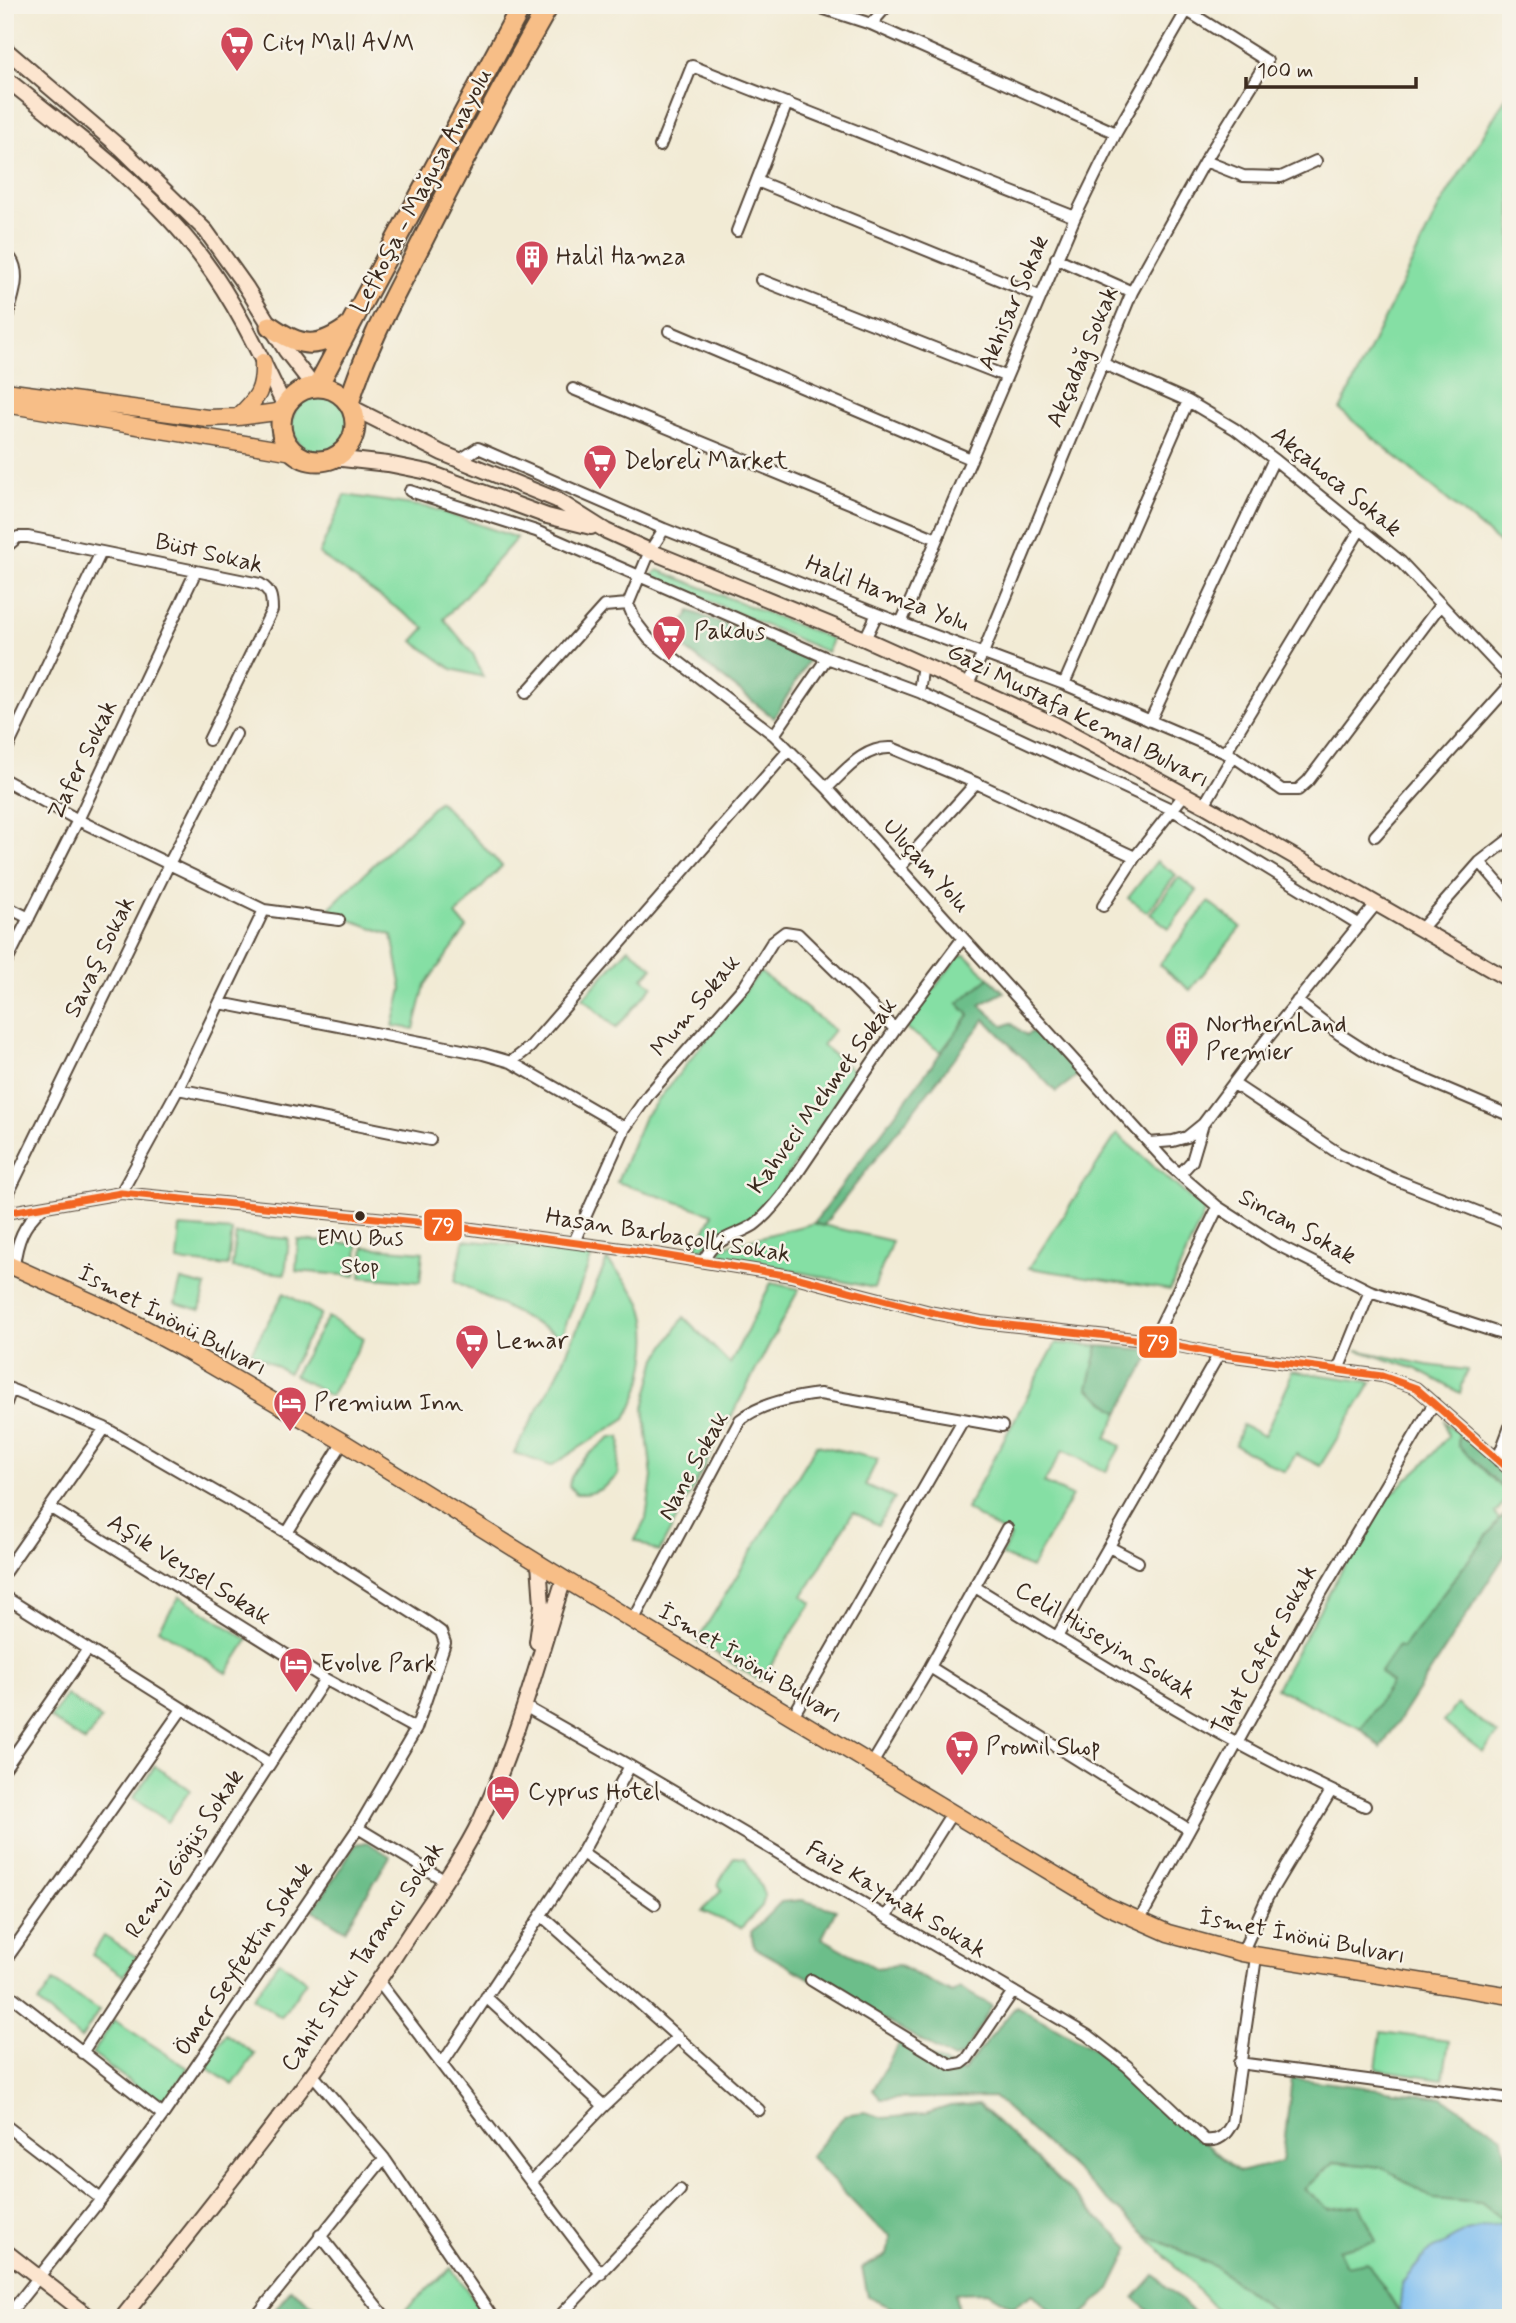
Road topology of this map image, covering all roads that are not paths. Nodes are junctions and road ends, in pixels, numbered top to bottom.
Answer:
1 (522, 5) edge
2 (549, 5) edge
3 (812, 5) edge
4 (888, 5) edge
5 (1183, 8) edge
6 (871, 24) junction
7 (5, 49) edge
8 (5, 78) edge
9 (787, 103) junction
10 (1116, 133) junction
11 (660, 146) dead end
12 (1205, 161) junction
13 (1317, 161) dead end
14 (757, 181) junction
15 (1075, 217) junction
16 (737, 231) dead end
17 (5, 258) edge
18 (1056, 258) junction
19 (761, 279) dead end
20 (1132, 292) junction
21 (1039, 296) junction
22 (5, 324) edge
23 (352, 324) junction
24 (270, 326) junction
25 (669, 331) dead end
26 (263, 362) junction
27 (1102, 363) junction
28 (1005, 376) junction
29 (316, 387) junction
30 (573, 389) dead end
31 (5, 391) edge
32 (1188, 401) junction
33 (5, 404) edge
34 (350, 405) junction
35 (284, 409) junction
36 (238, 417) junction
37 (293, 452) junction
38 (333, 458) junction
39 (1274, 458) junction
40 (971, 459) junction
41 (460, 460) junction
42 (410, 491) dead end
43 (555, 518) junction
44 (1361, 528) junction
45 (664, 529) junction
46 (606, 531) junction
47 (547, 536) junction
48 (937, 539) junction
49 (5, 548) edge
50 (650, 551) junction
51 (101, 552) junction
52 (196, 571) junction
53 (639, 576) junction
54 (628, 604) junction
55 (1441, 604) junction
56 (877, 614) junction
57 (901, 623) junction
58 (865, 639) junction
59 (983, 653) junction
60 (827, 658) junction
61 (923, 664) junction
62 (1511, 682) edge
63 (968, 684) junction
64 (1064, 684) junction
65 (919, 692) junction
66 (526, 693) dead end
67 (1150, 721) junction
68 (236, 734) dead end
69 (774, 735) junction
70 (788, 751) junction
71 (5, 753) edge
72 (225, 754) junction
73 (1229, 755) junction
74 (5, 780) edge
75 (976, 783) junction
76 (827, 788) junction
77 (1184, 794) junction
78 (1203, 805) junction
79 (1171, 809) junction
80 (78, 820) junction
81 (1375, 835) dead end
82 (1511, 838) edge
83 (1135, 857) junction
84 (1480, 862) junction
85 (169, 864) junction
86 (899, 868) junction
87 (1511, 898) edge
88 (1376, 904) junction
89 (1102, 905) dead end
90 (5, 906) edge
91 (264, 910) junction
92 (29, 918) junction
93 (339, 920) dead end
94 (1360, 925) junction
95 (1420, 930) junction
96 (963, 938) junction
97 (5, 965) edge
98 (1511, 981) edge
99 (1297, 1001) junction
100 (220, 1003) junction
101 (895, 1029) junction
102 (511, 1062) junction
103 (1234, 1084) junction
104 (178, 1089) junction
105 (1511, 1116) edge
106 (1203, 1125) junction
107 (625, 1128) junction
108 (430, 1140) dead end
109 (1149, 1143) junction
110 (1180, 1174) junction
111 (121, 1193) junction
112 (5, 1200) edge
113 (44, 1206) junction
114 (1218, 1207) junction
115 (5, 1213) edge
116 (1511, 1225) edge
117 (574, 1242) junction
118 (704, 1261) junction
119 (10, 1265) edge
120 (1370, 1290) junction
121 (1511, 1337) edge
122 (1153, 1341) junction
123 (1219, 1354) junction
124 (1338, 1370) junction
125 (8, 1388) edge
126 (1434, 1403) junction
127 (5, 1406) edge
128 (962, 1420) junction
129 (1511, 1424) edge
130 (1002, 1426) dead end
131 (105, 1428) junction
132 (343, 1442) junction
133 (1499, 1461) junction
134 (1511, 1471) edge
135 (51, 1508) junction
136 (1007, 1528) dead end
137 (287, 1533) junction
138 (1110, 1547) junction
139 (1138, 1562) dead end
140 (539, 1563) junction
141 (5, 1572) edge
142 (564, 1579) junction
143 (975, 1587) junction
144 (5, 1597) edge
145 (633, 1621) junction
146 (1057, 1637) junction
147 (88, 1649) junction
148 (930, 1667) junction
149 (325, 1679) junction
150 (533, 1679) junction
151 (526, 1707) junction
152 (182, 1709) junction
153 (793, 1716) junction
154 (416, 1729) junction
155 (1237, 1743) junction
156 (269, 1763) junction
157 (872, 1764) junction
158 (630, 1766) junction
159 (5, 1768) edge
160 (1331, 1791) junction
161 (1365, 1806) dead end
162 (952, 1813) junction
163 (358, 1828) junction
164 (1188, 1829) junction
165 (582, 1853) junction
166 (444, 1880) junction
167 (655, 1904) dead end
168 (541, 1915) junction
169 (886, 1917) junction
170 (1139, 1921) junction
171 (1249, 1955) junction
172 (5, 1961) edge
173 (811, 1980) dead end
174 (379, 1982) junction
175 (5, 1991) edge
176 (1012, 1993) junction
177 (1511, 1996) edge
178 (486, 1997) junction
179 (678, 2037) junction
180 (82, 2053) junction
181 (1239, 2063) junction
182 (442, 2064) junction
183 (313, 2075) junction
184 (1511, 2099) edge
185 (604, 2106) junction
186 (760, 2110) dead end
187 (163, 2115) junction
188 (5, 2124) edge
189 (384, 2158) junction
190 (532, 2181) junction
191 (680, 2190) dead end
192 (101, 2199) junction
193 (320, 2235) junction
194 (5, 2251) edge
195 (601, 2274) junction
196 (39, 2277) junction
197 (6, 2318) edge
198 (91, 2318) edge
199 (122, 2318) edge
200 (255, 2318) edge
201 (386, 2318) edge
202 (493, 2318) edge
203 (558, 2318) edge

1 - 23 highway
2 - 34 highway, Lefkoşa - Mağusa Anayolu
3 - 6 street
4 - 6 street
5 - 10 street, Akhisar Sokak
5 - 12 street, Akçadağ Sokak
6 - 10 street
7 - 24 main road
8 - 26 main road
9 - 11 street
9 - 14 street
9 - 15 street
10 - 15 street, Akhisar Sokak
12 - 13 street
12 - 20 street, Akçadağ Sokak
14 - 16 street
14 - 21 street
15 - 18 street, Akhisar Sokak
17 - 22 street
18 - 20 street
18 - 21 street, Akhisar Sokak
19 - 28 street
20 - 27 street, Akçadağ Sokak
21 - 28 street, Akhisar Sokak
23 - 24 highway
23 - 29 highway
24 - 29 main road
25 - 40 street
26 - 35 main road
26 - 36 main road
27 - 32 street, Akçahoca Sokak
27 - 59 street, Akçadağ Sokak
28 - 40 street, Akhisar Sokak
29 - 34 highway
29 - 35 highway
30 - 48 street
31 - 36 main road
32 - 39 street, Akçahoca Sokak
32 - 64 street
33 - 37 main road
34 - 38 highway
34 - 41 main road, Gazi Mustafa Kemal Bulvarı
35 - 36 main road
35 - 37 highway
37 - 38 highway
38 - 43 main road, Gazi Mustafa Kemal Bulvarı
39 - 44 street, Akçahoca Sokak
39 - 67 street
40 - 48 street, Akhisar Sokak
41 - 45 street, Halil Hamza Yolu
41 - 46 main road, Gazi Mustafa Kemal Bulvarı
42 - 47 street
43 - 46 main road, Gazi Mustafa Kemal Bulvarı
43 - 47 street
44 - 55 street, Akçahoca Sokak
44 - 73 street
45 - 50 street
45 - 56 street, Halil Hamza Yolu
46 - 50 main road, Gazi Mustafa Kemal Bulvarı
47 - 53 street
48 - 57 street, Akhisar Sokak
49 - 51 street, Büst Sokak
50 - 53 street
50 - 58 main road, Gazi Mustafa Kemal Bulvarı
51 - 52 street, Büst Sokak
51 - 71 street
52 - 72 street, Büst Sokak
52 - 80 street, Zafer Sokak
53 - 54 street
53 - 60 street
54 - 66 street
54 - 69 street, Uluçam Yolu
55 - 62 street, Akçahoca Sokak
55 - 73 street, Halil Hamza Yolu
56 - 57 street, Halil Hamza Yolu
56 - 58 street
57 - 59 street, Halil Hamza Yolu
58 - 61 main road, Gazi Mustafa Kemal Bulvarı
59 - 63 street, Akçadağ Sokak
59 - 64 street, Halil Hamza Yolu
60 - 65 street
60 - 69 street
61 - 63 main road, Gazi Mustafa Kemal Bulvarı
61 - 65 street
62 - 81 street
63 - 77 main road, Gazi Mustafa Kemal Bulvarı
64 - 67 street, Halil Hamza Yolu
65 - 79 street
67 - 73 street, Halil Hamza Yolu
68 - 72 street, Savaş Sokak
69 - 70 street, Uluçam Yolu
70 - 76 street, Uluçam Yolu
70 - 102 street
72 - 85 street, Savaş Sokak
73 - 78 street
74 - 80 street
75 - 76 street
75 - 83 street
75 - 86 street
76 - 86 street, Uluçam Yolu
77 - 78 main road, Gazi Mustafa Kemal Bulvarı
77 - 79 street
78 - 88 main road, Gazi Mustafa Kemal Bulvarı
79 - 83 street
79 - 94 street
80 - 85 street
80 - 92 street, Zafer Sokak
82 - 84 street
83 - 89 street
84 - 87 street
84 - 95 street
85 - 91 street
85 - 112 street, Savaş Sokak
86 - 96 street, Uluçam Yolu
88 - 94 street
88 - 95 main road, Gazi Mustafa Kemal Bulvarı
90 - 92 street
91 - 93 street
91 - 100 street
92 - 97 street, Zafer Sokak
94 - 99 street
95 - 98 main road, Gazi Mustafa Kemal Bulvarı
96 - 101 street, Kahveci Mehmet Sokak
96 - 109 street, Uluçam Yolu
99 - 103 street
99 - 105 street
100 - 102 street
100 - 104 street
101 - 107 street, Mum Sokak
101 - 118 street, Kahveci Mehmet Sokak
102 - 107 street
103 - 106 street
103 - 116 street
104 - 108 street
104 - 111 street
106 - 109 street
106 - 110 street
107 - 117 street, Mum Sokak
109 - 110 street, Uluçam Yolu
110 - 114 street, Sincan Sokak
111 - 113 street, Hasan Barbaçolli Sokak
111 - 117 street, Hasan Barbaçolli Sokak
113 - 115 street, Hasan Barbaçolli Sokak
113 - 119 street
114 - 120 street, Sincan Sokak
114 - 122 street
117 - 118 street, Hasan Barbaçolli Sokak
118 - 122 street, Hasan Barbaçolli Sokak
119 - 132 main road, İsmet İnönü Bulvarı
120 - 121 street, Sincan Sokak
120 - 124 street
122 - 123 street, Hasan Barbaçolli Sokak
123 - 124 street, Hasan Barbaçolli Sokak
123 - 138 street
124 - 126 street, Hasan Barbaçolli Sokak
125 - 127 street
125 - 131 street
126 - 133 street, Hasan Barbaçolli Sokak
126 - 155 street, Talat Cafer Sokak
128 - 130 street, Nane Sokak
128 - 145 street, Nane Sokak
128 - 153 street
129 - 133 street
131 - 135 street
131 - 137 street
132 - 137 street
132 - 140 main road, İsmet İnönü Bulvarı
133 - 134 street, Hasan Barbaçolli Sokak
135 - 141 street
135 - 149 street, Aşık Veysel Sokak
136 - 143 street
137 - 154 street, Ömer Seyfettin Sokak
138 - 139 street
138 - 146 street
140 - 142 main road, İsmet İnönü Bulvarı
140 - 150 main road
142 - 145 main road, İsmet İnönü Bulvarı
142 - 150 main road, Cahit Sıtkı Tarancı Sokak
143 - 146 street, Celil Hüseyin Sokak
143 - 148 street
144 - 147 street
145 - 153 main road, İsmet İnönü Bulvarı
146 - 155 street, Celil Hüseyin Sokak
147 - 152 street
147 - 159 street
148 - 157 street
148 - 164 street
149 - 154 street, Aşık Veysel Sokak
149 - 156 street, Remzi Göğüs Sokak
150 - 151 main road, Cahit Sıtkı Tarancı Sokak
151 - 158 street, Faiz Kaymak Sokak
151 - 166 main road, Cahit Sıtkı Tarancı Sokak
152 - 156 street
152 - 172 street
153 - 157 main road, İsmet İnönü Bulvarı
154 - 163 street, Ömer Seyfettin Sokak
155 - 160 street, Celil Hüseyin Sokak
155 - 164 street, Talat Cafer Sokak
156 - 180 street, Remzi Göğüs Sokak
157 - 162 main road, İsmet İnönü Bulvarı
158 - 165 street
158 - 169 street, Faiz Kaymak Sokak
160 - 161 street, Celil Hüseyin Sokak
160 - 171 street
162 - 169 street
162 - 170 main road, İsmet İnönü Bulvarı
163 - 166 street
163 - 187 street, Ömer Seyfettin Sokak
164 - 170 street, Talat Cafer Sokak
165 - 167 street
165 - 168 street
166 - 174 main road, Cahit Sıtkı Tarancı Sokak
168 - 178 street
168 - 179 street
169 - 176 street, Faiz Kaymak Sokak
170 - 171 main road, İsmet İnönü Bulvarı
171 - 177 main road, İsmet İnönü Bulvarı
171 - 181 street
173 - 176 street
174 - 182 street
174 - 183 main road, Cahit Sıtkı Tarancı Sokak
175 - 180 street
176 - 181 street, Faiz Kaymak Sokak
178 - 182 street
178 - 185 street
179 - 185 street
179 - 186 street
180 - 187 street
181 - 184 street
182 - 190 street
183 - 189 street
183 - 199 main road, Cahit Sıtkı Tarancı Sokak
185 - 190 street
187 - 192 street, Ömer Seyfettin Sokak
188 - 192 street
189 - 193 street
189 - 202 street
190 - 195 street
191 - 195 street
192 - 196 street, Ömer Seyfettin Sokak
193 - 200 street
193 - 201 street
194 - 196 main road
195 - 203 street
196 - 197 street, Ömer Seyfettin Sokak
196 - 198 main road

